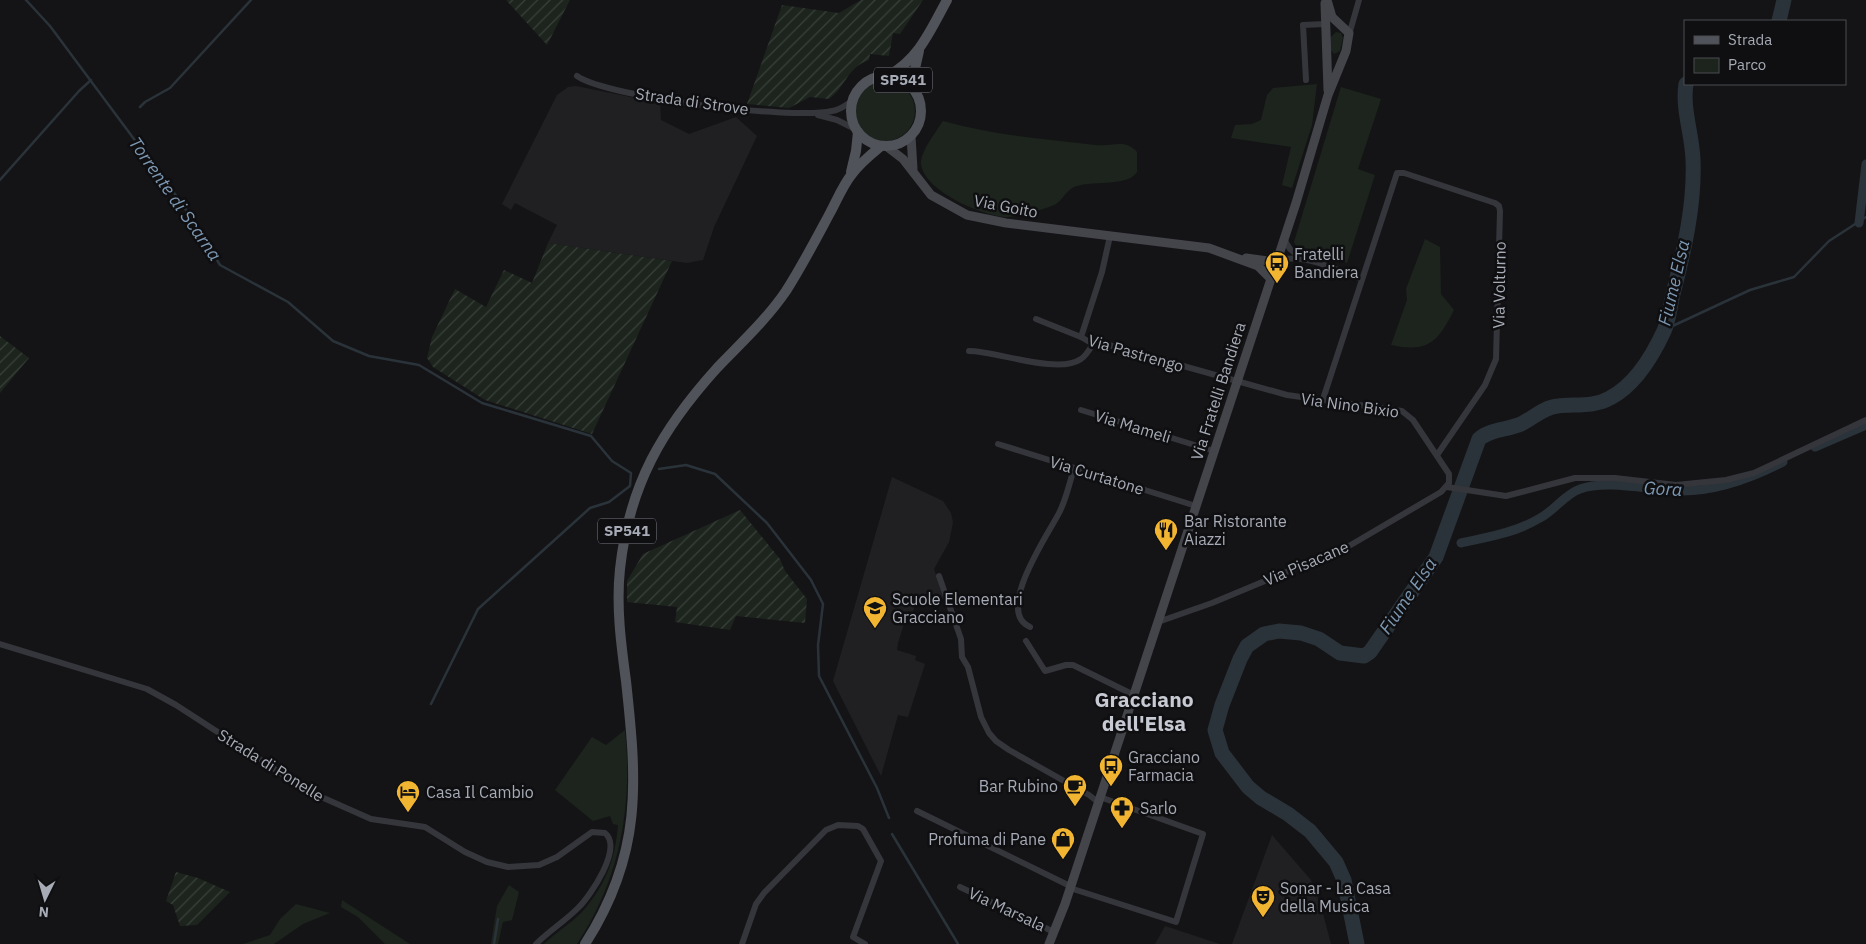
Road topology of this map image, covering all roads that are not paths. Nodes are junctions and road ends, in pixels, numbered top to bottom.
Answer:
1 (947, 0) edge
2 (1326, 0) edge
3 (1359, 0) edge
4 (1342, 26) junction
5 (1325, 28) junction
6 (1349, 35) junction
7 (920, 49) junction
8 (1327, 55) junction
9 (1344, 57) junction
10 (577, 76) dead end
11 (889, 76) junction
12 (1306, 80) dead end
13 (914, 89) junction
14 (1328, 95) junction
15 (852, 100) junction
16 (809, 113) junction
17 (856, 130) junction
18 (911, 136) junction
19 (883, 146) junction
20 (913, 172) junction
21 (850, 176) junction
22 (1110, 236) junction
23 (1284, 239) junction
24 (1238, 258) junction
25 (1302, 258) junction
26 (1276, 262) junction
27 (1270, 279) junction
28 (1362, 279) junction
29 (1036, 319) dead end
30 (1081, 337) junction
31 (1093, 344) junction
32 (969, 351) dead end
33 (1237, 382) junction
34 (1323, 399) junction
35 (1081, 410) dead end
36 (1866, 420) edge
37 (998, 444) dead end
38 (1214, 451) junction
39 (1437, 455) junction
40 (1074, 469) junction
41 (1447, 487) junction
42 (1196, 506) junction
43 (939, 576) dead end
44 (1158, 622) junction
45 (1030, 627) dead end
46 (1026, 641) dead end
47 (0, 644) edge
48 (1134, 695) junction
49 (1099, 800) junction
50 (917, 811) dead end
51 (960, 887) dead end
52 (1070, 887) junction
53 (1054, 932) junction
54 (536, 944) edge
55 (585, 944) edge
56 (742, 944) edge
57 (865, 944) edge
58 (1049, 944) edge

1 - 7 main road, SP541
2 - 4 main road, Via Fratelli Bandiera
2 - 5 main road, Via Fratelli Bandiera
3 - 6 street
4 - 5 main road
4 - 6 main road, Via Fratelli Bandiera
5 - 8 main road, Via Fratelli Bandiera
5 - 12 street
6 - 9 main road, Via Fratelli Bandiera
7 - 11 main road, SP541
7 - 13 main road, SP541
8 - 9 main road
8 - 14 main road, Via Fratelli Bandiera
9 - 14 main road, Via Fratelli Bandiera
10 - 16 street, Strada di Strove
11 - 13 main road, SP541
11 - 15 main road, SP541
13 - 18 main road, SP541
14 - 23 main road, Via Fratelli Bandiera
15 - 16 street, Strada di Strove
15 - 17 main road, SP541
16 - 17 street, Strada di Strove
17 - 19 main road
17 - 21 main road, SP541
18 - 19 main road, SP541
18 - 20 main road
19 - 20 main road, Via Goito
19 - 21 main road, SP541
20 - 22 main road, Via Goito
21 - 55 main road, SP541
22 - 24 main road, Via Goito
22 - 30 street
23 - 25 street
23 - 26 main road, Via Fratelli Bandiera
24 - 26 main road, Via Goito
24 - 27 main road, Via Goito
25 - 26 street
25 - 28 street
26 - 27 main road, Via Fratelli Bandiera
27 - 33 main road, Via Fratelli Bandiera
28 - 34 street
28 - 39 street, Via Volturno
29 - 30 street, Via Pastrengo
30 - 31 street, Via Pastrengo
31 - 32 street
31 - 33 street, Via Pastrengo
33 - 34 street, Via Nino Bixio
33 - 38 main road, Via Fratelli Bandiera
34 - 39 street, Via Nino Bixio
35 - 38 street, Via Mameli
36 - 41 street
37 - 40 street, Via Curtatone
38 - 42 main road, Via Fratelli Bandiera
39 - 41 street, Via Nino Bixio
40 - 42 street, Via Curtatone
40 - 45 street
41 - 44 street, Via Pisacane
42 - 44 main road, Via Fratelli Bandiera
43 - 49 street
44 - 48 main road, Via Fratelli Bandiera
46 - 48 street
47 - 54 street, Strada di Ponelle
48 - 49 main road, Via Fratelli Bandiera
49 - 52 main road, Via Fratelli Bandiera
49 - 52 street
50 - 52 street
51 - 53 street, Via Marsala
52 - 53 main road, Via Fratelli Bandiera
53 - 58 main road, Via Fratelli Bandiera
56 - 57 street

